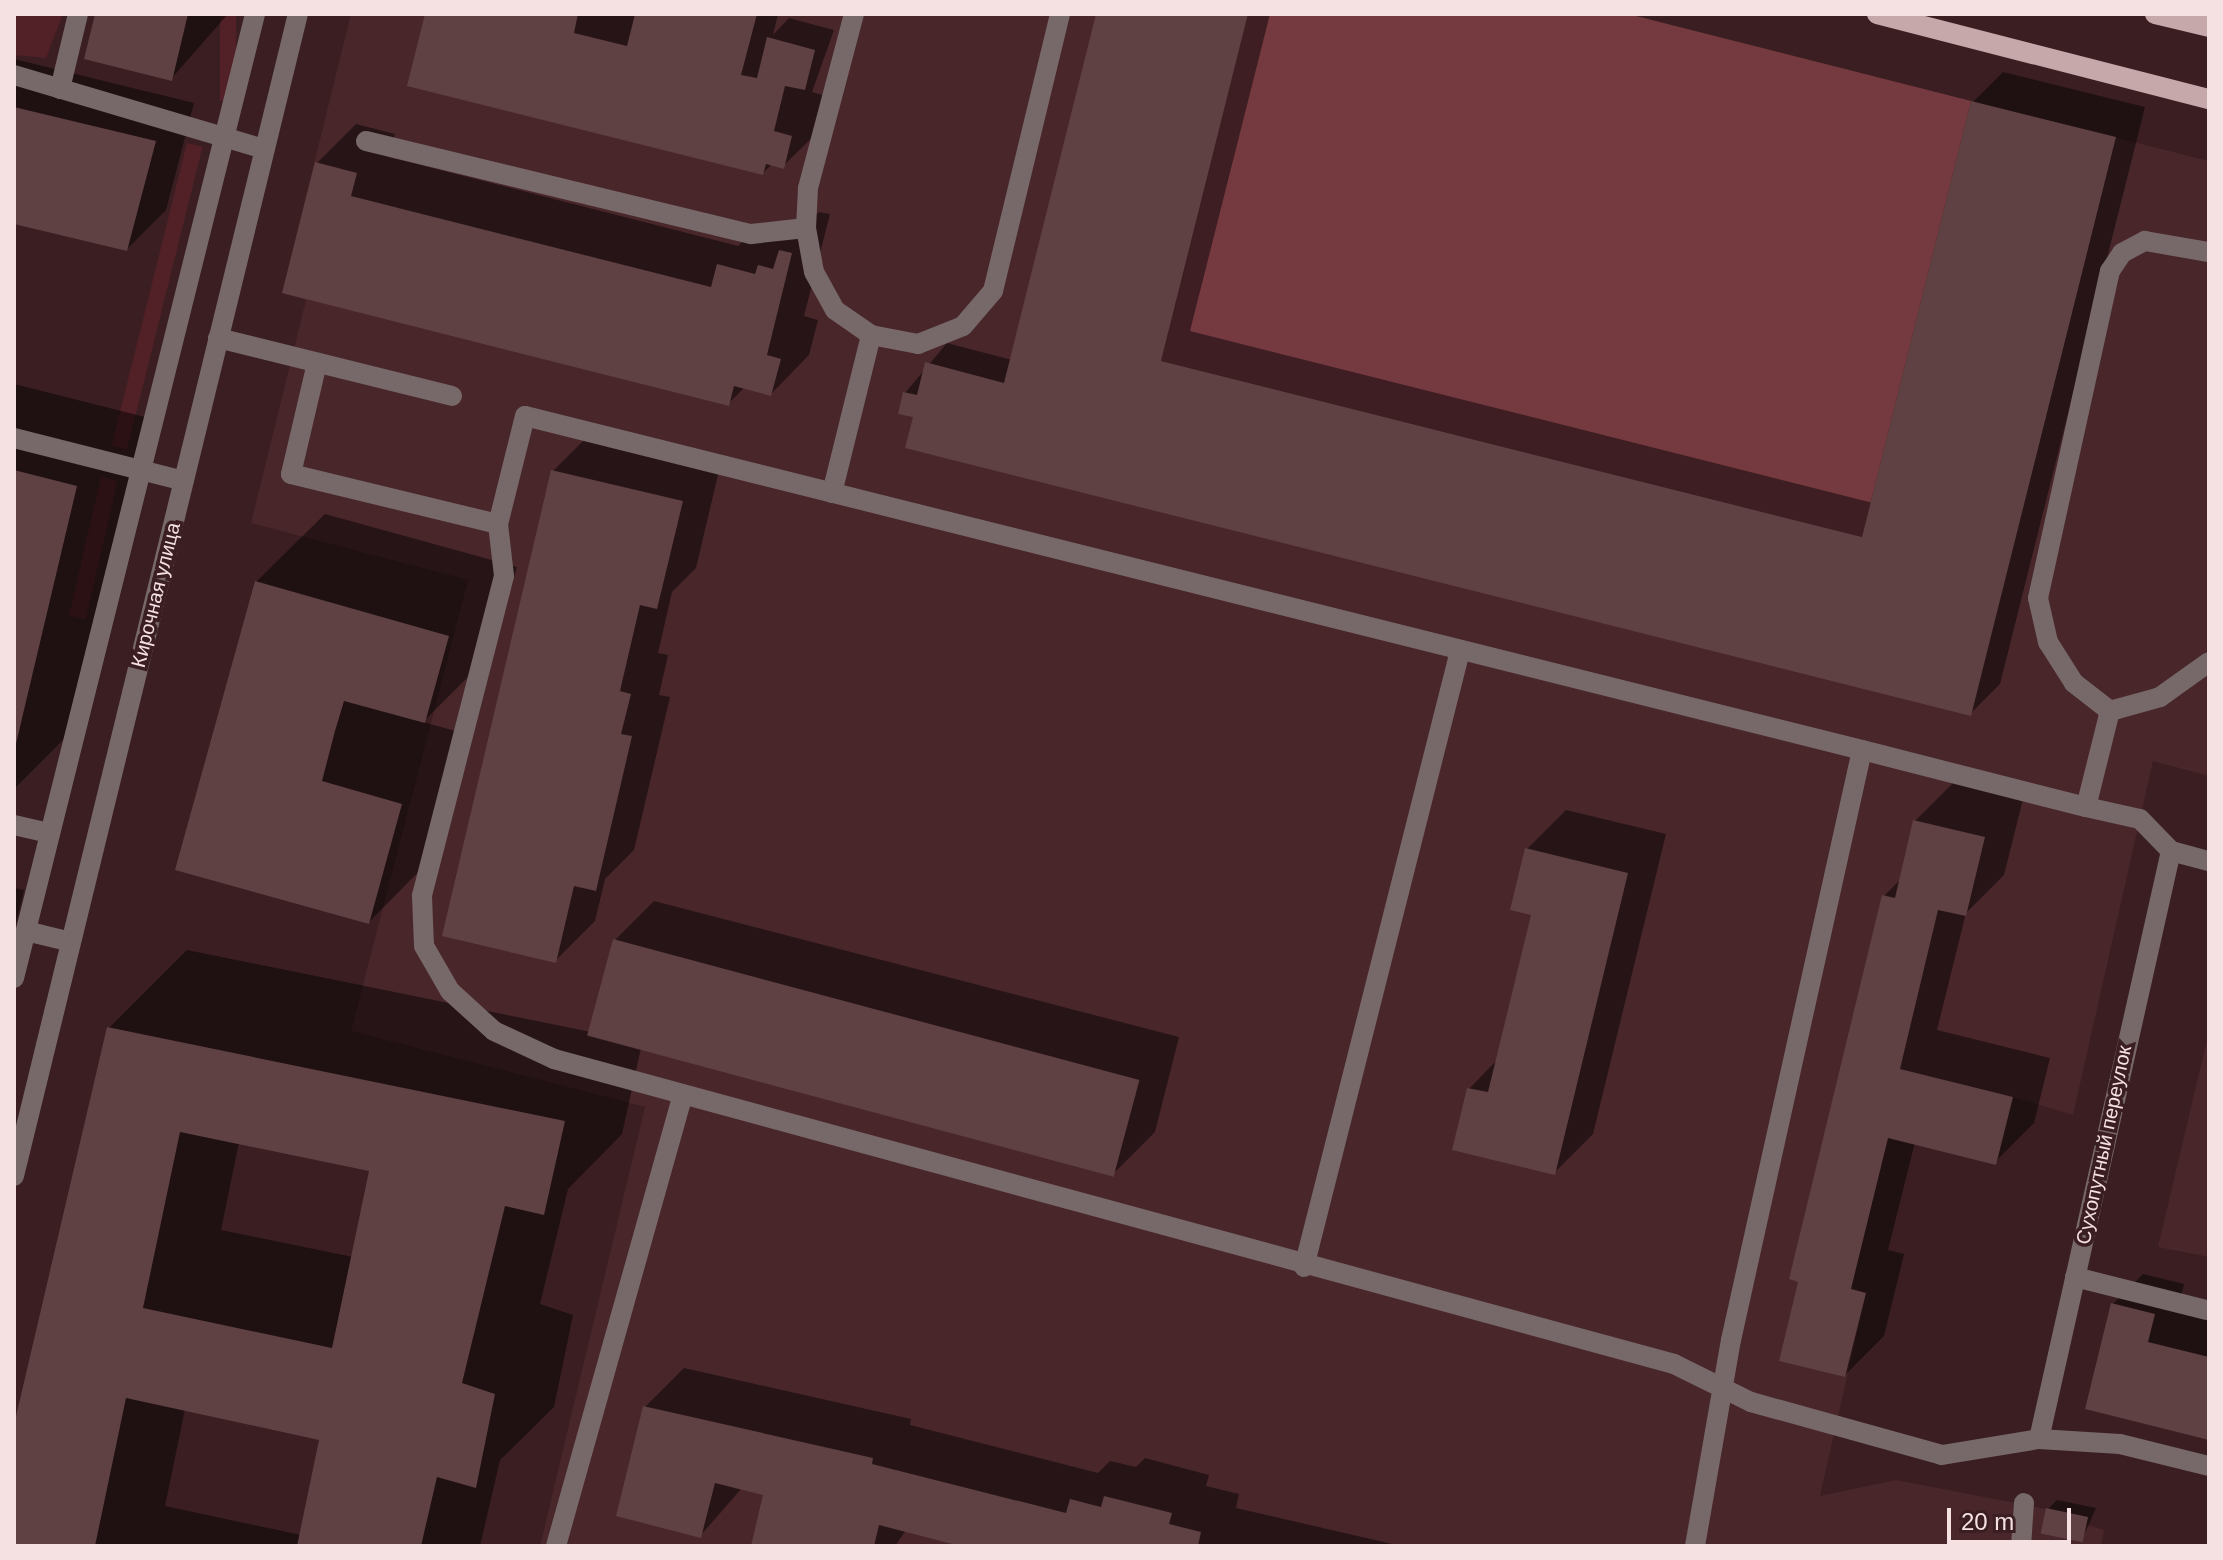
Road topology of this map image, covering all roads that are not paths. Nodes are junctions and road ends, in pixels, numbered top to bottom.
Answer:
1 (78, 14) edge
2 (255, 14) edge
3 (298, 14) edge
4 (854, 14) edge
5 (1060, 14) edge
6 (1877, 14) edge
7 (2155, 14) edge
8 (2198, 21) edge
9 (14, 75) edge
10 (60, 89) junction
11 (2209, 99) edge
12 (226, 137) junction
13 (366, 141) dead end
14 (264, 149) junction
15 (806, 228) junction
16 (2209, 252) edge
17 (871, 335) junction
18 (218, 338) junction
19 (317, 363) junction
20 (452, 396) dead end
21 (14, 438) edge
22 (142, 470) junction
23 (184, 481) junction
24 (832, 493) junction
25 (498, 524) junction
26 (1460, 651) junction
27 (2209, 662) edge
28 (2110, 711) junction
29 (1862, 750) junction
30 (2086, 807) junction
31 (14, 825) edge
32 (50, 833) junction
33 (2171, 851) junction
34 (2209, 861) edge
35 (26, 931) junction
36 (71, 942) junction
37 (14, 978) edge
38 (683, 1095) junction
39 (14, 1176) edge
40 (1304, 1267) junction
41 (2075, 1277) junction
42 (2206, 1310) dead end
43 (1724, 1388) junction
44 (2039, 1439) junction
45 (2209, 1466) edge
46 (2024, 1503) dead end
47 (556, 1546) edge
48 (1695, 1546) edge
49 (2021, 1546) edge

1 - 10 street
2 - 12 street
3 - 14 street, Кирочная улица
4 - 15 street
5 - 17 street
6 - 11 main road
7 - 8 main road
9 - 10 street
10 - 12 street
12 - 14 street
12 - 22 street
13 - 15 street
14 - 18 street, Кирочная улица
15 - 17 street
16 - 28 street
17 - 24 street
18 - 19 street
18 - 23 street, Кирочная улица
19 - 20 street
19 - 25 street
21 - 22 street
22 - 23 street
22 - 32 street
23 - 36 street, Кирочная улица
24 - 25 street
24 - 26 street
25 - 38 street
26 - 29 street
26 - 40 street
27 - 28 street
28 - 30 street
29 - 30 street
29 - 43 street
30 - 33 street
31 - 32 street
32 - 35 street
33 - 34 street
33 - 41 street, Сухопутный переулок
35 - 36 street
35 - 37 street
36 - 39 street, Кирочная улица
38 - 40 street
38 - 47 street
40 - 43 street
41 - 42 street
41 - 44 street, Сухопутный переулок
43 - 44 street
43 - 48 street
44 - 45 street
46 - 49 street

